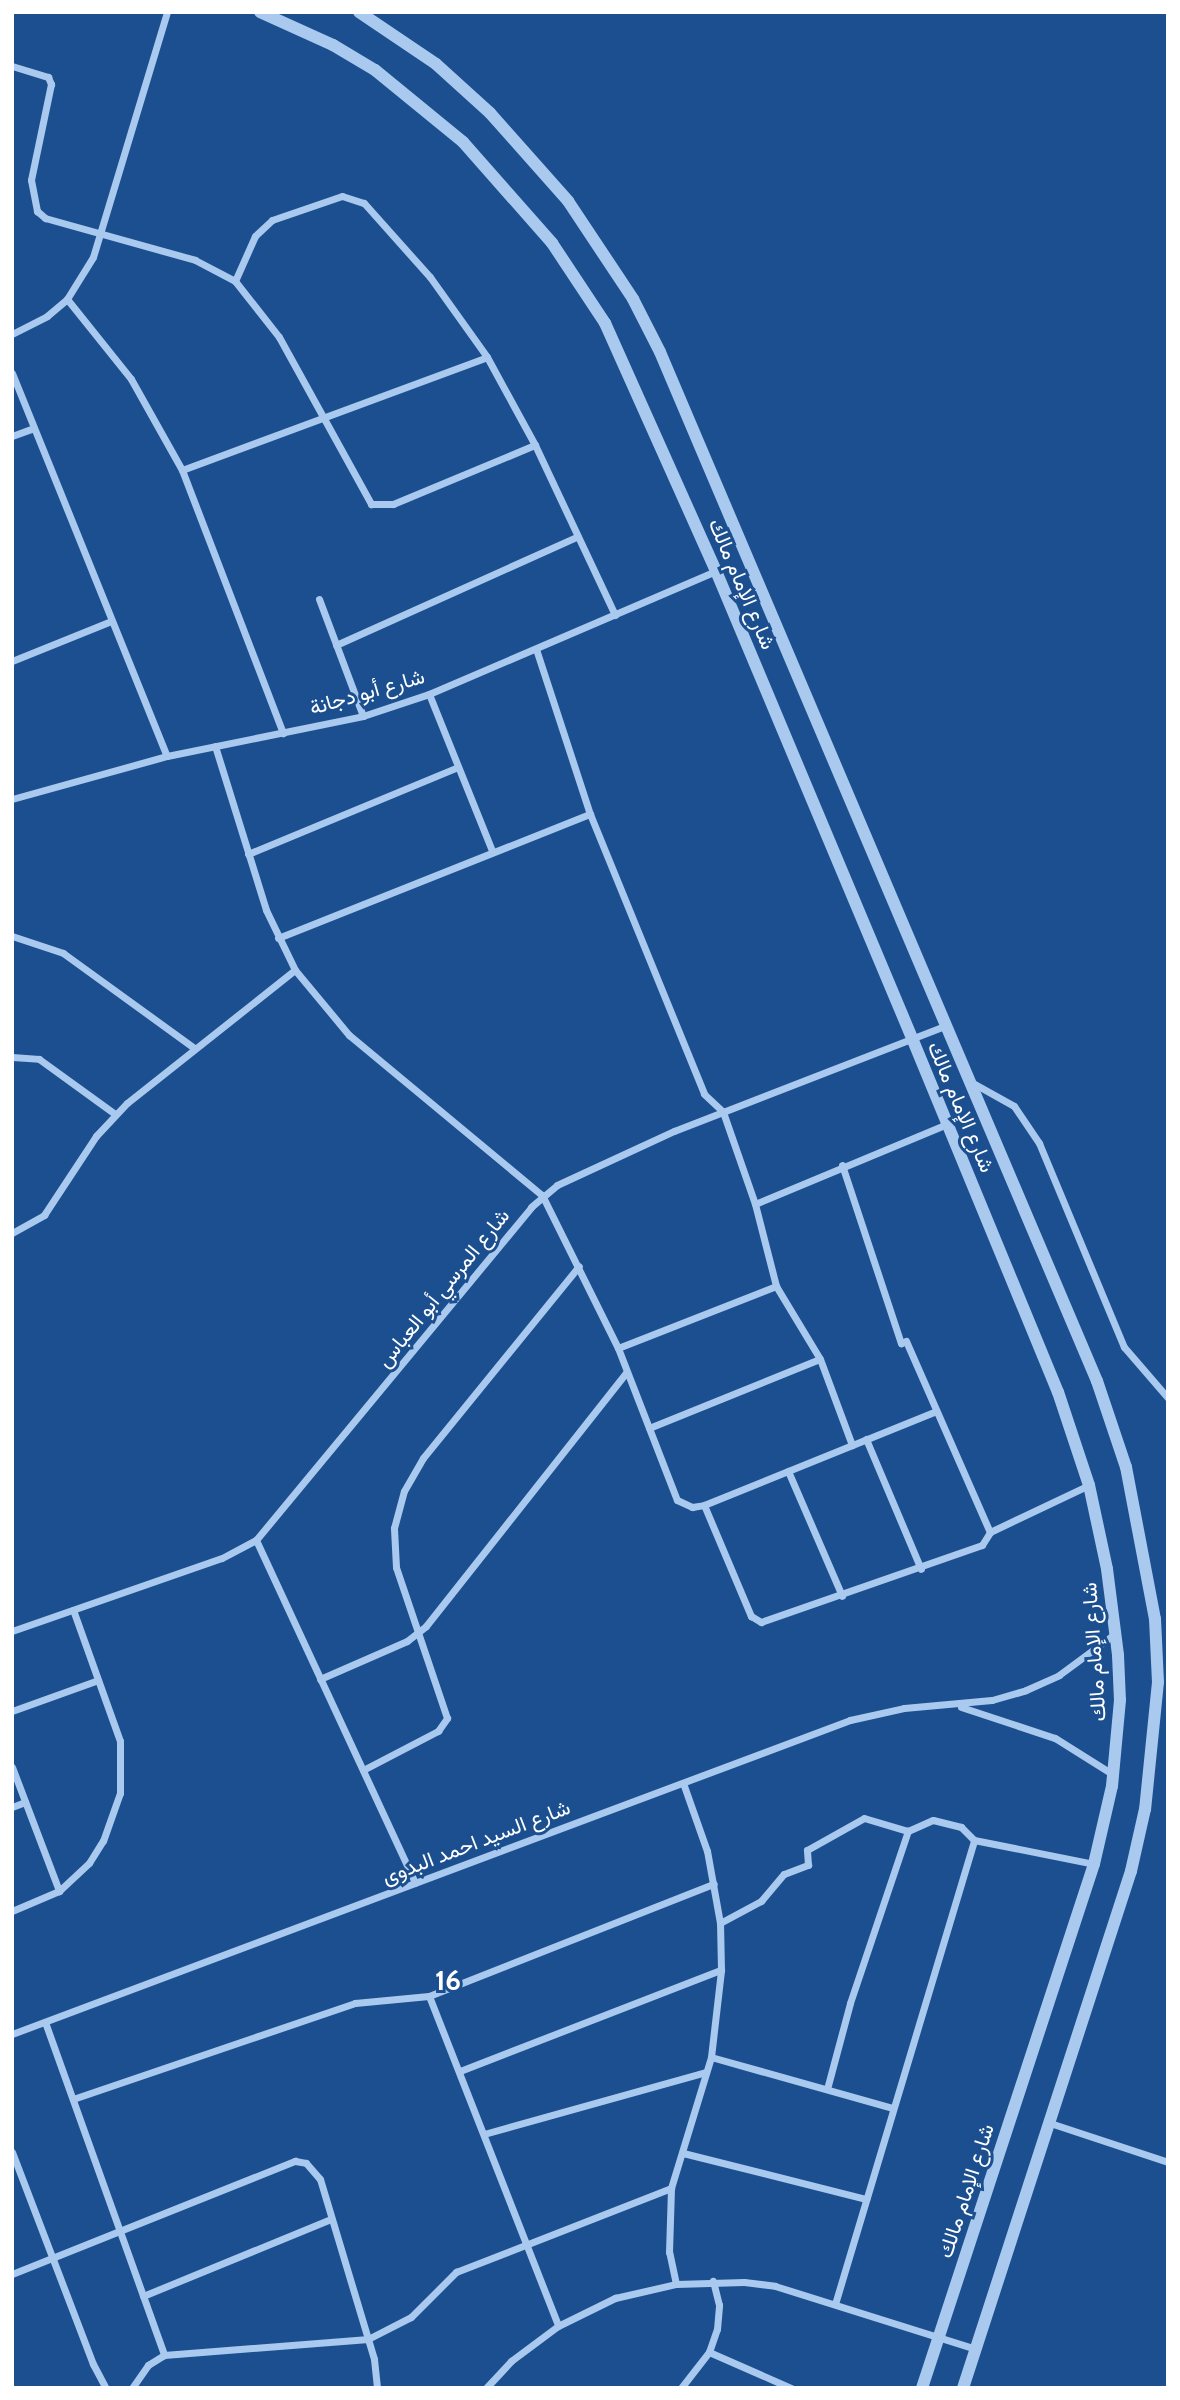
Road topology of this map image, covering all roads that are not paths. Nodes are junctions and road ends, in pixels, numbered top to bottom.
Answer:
1 (167, 12) edge
2 (260, 12) edge
3 (359, 12) edge
4 (12, 65) edge
5 (101, 234) junction
6 (235, 281) junction
7 (67, 299) junction
8 (12, 334) edge
9 (487, 357) junction
10 (12, 373) edge
11 (323, 418) junction
12 (34, 428) junction
13 (12, 436) edge
14 (535, 446) junction
15 (182, 470) junction
16 (578, 537) junction
17 (716, 571) junction
18 (319, 599) dead end
19 (615, 615) junction
20 (111, 621) junction
21 (336, 645) junction
22 (536, 649) junction
23 (12, 661) edge
24 (429, 694) junction
25 (363, 716) junction
26 (283, 733) junction
27 (215, 746) junction
28 (167, 756) junction
29 (458, 767) junction
30 (12, 799) edge
31 (590, 814) junction
32 (492, 851) junction
33 (248, 854) junction
34 (12, 936) edge
35 (278, 938) junction
36 (295, 970) junction
37 (947, 1026) junction
38 (912, 1038) junction
39 (193, 1046) junction
40 (12, 1057) edge
41 (971, 1082) junction
42 (723, 1112) junction
43 (116, 1114) junction
44 (947, 1124) junction
45 (842, 1165) junction
46 (542, 1195) junction
47 (755, 1204) junction
48 (12, 1233) edge
49 (579, 1266) junction
50 (776, 1286) junction
51 (618, 1348) junction
52 (820, 1359) junction
53 (626, 1373) junction
54 (1168, 1398) edge
55 (934, 1412) junction
56 (649, 1428) junction
57 (866, 1439) junction
58 (852, 1445) junction
59 (788, 1471) junction
60 (1089, 1485) junction
61 (704, 1505) junction
62 (990, 1532) junction
63 (256, 1540) junction
64 (921, 1569) junction
65 (842, 1596) junction
66 (73, 1610) junction
67 (12, 1632) edge
68 (419, 1633) junction
69 (1116, 1633) junction
70 (320, 1679) junction
71 (98, 1680) junction
72 (957, 1706) junction
73 (12, 1710) edge
74 (12, 1767) edge
75 (363, 1770) junction
76 (1114, 1775) junction
77 (683, 1783) junction
78 (26, 1802) junction
79 (12, 1807) edge
80 (908, 1831) junction
81 (974, 1840) junction
82 (1094, 1864) junction
83 (415, 1883) junction
84 (714, 1884) junction
85 (59, 1891) junction
86 (12, 1911) edge
87 (720, 1923) junction
88 (721, 1970) junction
89 (429, 1996) junction
90 (45, 2021) junction
91 (12, 2034) edge
92 (711, 2057) junction
93 (460, 2071) junction
94 (706, 2072) junction
95 (827, 2089) junction
96 (73, 2099) junction
97 (893, 2108) junction
98 (1050, 2123) junction
99 (484, 2134) junction
100 (12, 2152) edge
101 (683, 2153) junction
102 (1168, 2162) edge
103 (671, 2189) junction
104 (866, 2199) junction
105 (331, 2219) junction
106 (120, 2231) junction
107 (527, 2244) junction
108 (52, 2258) junction
109 (12, 2274) edge
110 (713, 2281) junction
111 (677, 2284) junction
112 (143, 2295) junction
113 (835, 2304) junction
114 (558, 2326) junction
115 (938, 2338) junction
116 (368, 2339) junction
117 (976, 2349) junction
118 (709, 2352) junction
119 (164, 2355) junction
120 (106, 2388) edge
121 (131, 2388) edge
122 (377, 2388) edge
123 (486, 2388) edge
124 (681, 2388) edge
125 (792, 2388) edge
126 (922, 2388) edge
127 (963, 2388) edge

1 - 5 street
2 - 17 street, شارع الإمام مالك
3 - 37 street, شارع الإمام مالك
4 - 5 street
5 - 6 street
5 - 7 street
6 - 9 street
6 - 11 street
7 - 8 street
7 - 15 street
9 - 11 street
9 - 14 street
10 - 12 street
11 - 14 street
11 - 15 street
12 - 13 street
12 - 20 street
14 - 16 street
15 - 26 street
16 - 19 street
16 - 21 street
17 - 19 street, شارع أبو دجانة
17 - 38 street, شارع الإمام مالك
18 - 21 street
19 - 22 street, شارع أبو دجانة
20 - 23 street
20 - 28 street
21 - 25 street
22 - 24 street, شارع أبو دجانة
22 - 31 street
24 - 25 street, شارع أبو دجانة
24 - 29 street
25 - 26 street, شارع أبو دجانة
26 - 27 street, شارع أبو دجانة
27 - 28 street, شارع أبو دجانة
27 - 33 street
28 - 30 street, شارع أبو دجانة
29 - 32 street
29 - 33 street
31 - 32 street
31 - 42 street
32 - 35 street
33 - 35 street
34 - 39 street
35 - 36 street
36 - 39 street
36 - 46 street
37 - 38 street, شارع المرسي أبو العباس
37 - 41 street, شارع الإمام مالك
38 - 42 street, شارع المرسي أبو العباس
38 - 44 street, شارع الإمام مالك
39 - 43 street
40 - 43 street
41 - 54 street
41 - 98 street, شارع الإمام مالك
42 - 46 street, شارع المرسي أبو العباس
42 - 47 street
43 - 48 street
44 - 45 street
44 - 60 street, شارع الإمام مالك
45 - 47 street
45 - 55 street
46 - 49 street
46 - 63 street, شارع المرسي أبو العباس
47 - 50 street
49 - 51 street
49 - 68 street
50 - 51 street
50 - 52 street
51 - 53 street
52 - 56 street
52 - 58 street
53 - 56 street
53 - 68 street
55 - 57 street
55 - 62 street
56 - 61 street
57 - 58 street
57 - 64 street
58 - 59 street
59 - 61 street
59 - 65 street
60 - 62 street
60 - 69 street, شارع الإمام مالك
61 - 65 street
62 - 64 street
63 - 66 street, شارع المرسي أبو العباس
63 - 70 street
64 - 65 street
66 - 67 street, شارع المرسي أبو العباس
66 - 71 street
68 - 70 street
68 - 75 street
69 - 72 street, شارع السيد احمد البدوى
69 - 76 street, شارع الإمام مالك
70 - 75 street
71 - 73 street
71 - 85 street
72 - 76 street, شارع السيد احمد البدوى
72 - 77 street, شارع السيد احمد البدوى
74 - 78 street
75 - 83 street
76 - 82 street, شارع الإمام مالك
77 - 83 street, شارع السيد احمد البدوى
77 - 84 street
78 - 79 street
78 - 85 street
80 - 81 street
80 - 87 street
80 - 95 street
81 - 82 street
81 - 97 street
82 - 115 street, شارع الإمام مالك
83 - 90 street, شارع السيد احمد البدوى
84 - 87 street
84 - 89 street
85 - 86 street
87 - 88 street
88 - 92 street
88 - 93 street
89 - 93 street
89 - 96 street
90 - 91 street, شارع السيد احمد البدوى
90 - 96 street
92 - 94 street
92 - 95 street
93 - 99 street
94 - 99 street
94 - 101 street
95 - 97 street
96 - 106 street
97 - 104 street
98 - 102 street
98 - 117 street, شارع الإمام مالك
99 - 107 street
100 - 108 street
101 - 103 street
101 - 104 street
103 - 107 street
103 - 111 street
104 - 113 street
105 - 106 street
105 - 112 street
105 - 116 street
106 - 108 street
106 - 112 street
107 - 114 street
107 - 116 street
108 - 109 street
108 - 120 street
110 - 111 street
110 - 113 street
110 - 118 street
111 - 114 street
112 - 119 street
113 - 115 street
114 - 123 street
115 - 117 street
115 - 126 street, شارع الإمام مالك
116 - 119 street
116 - 122 street
117 - 127 street, شارع الإمام مالك
118 - 124 street
118 - 125 street
119 - 121 street

